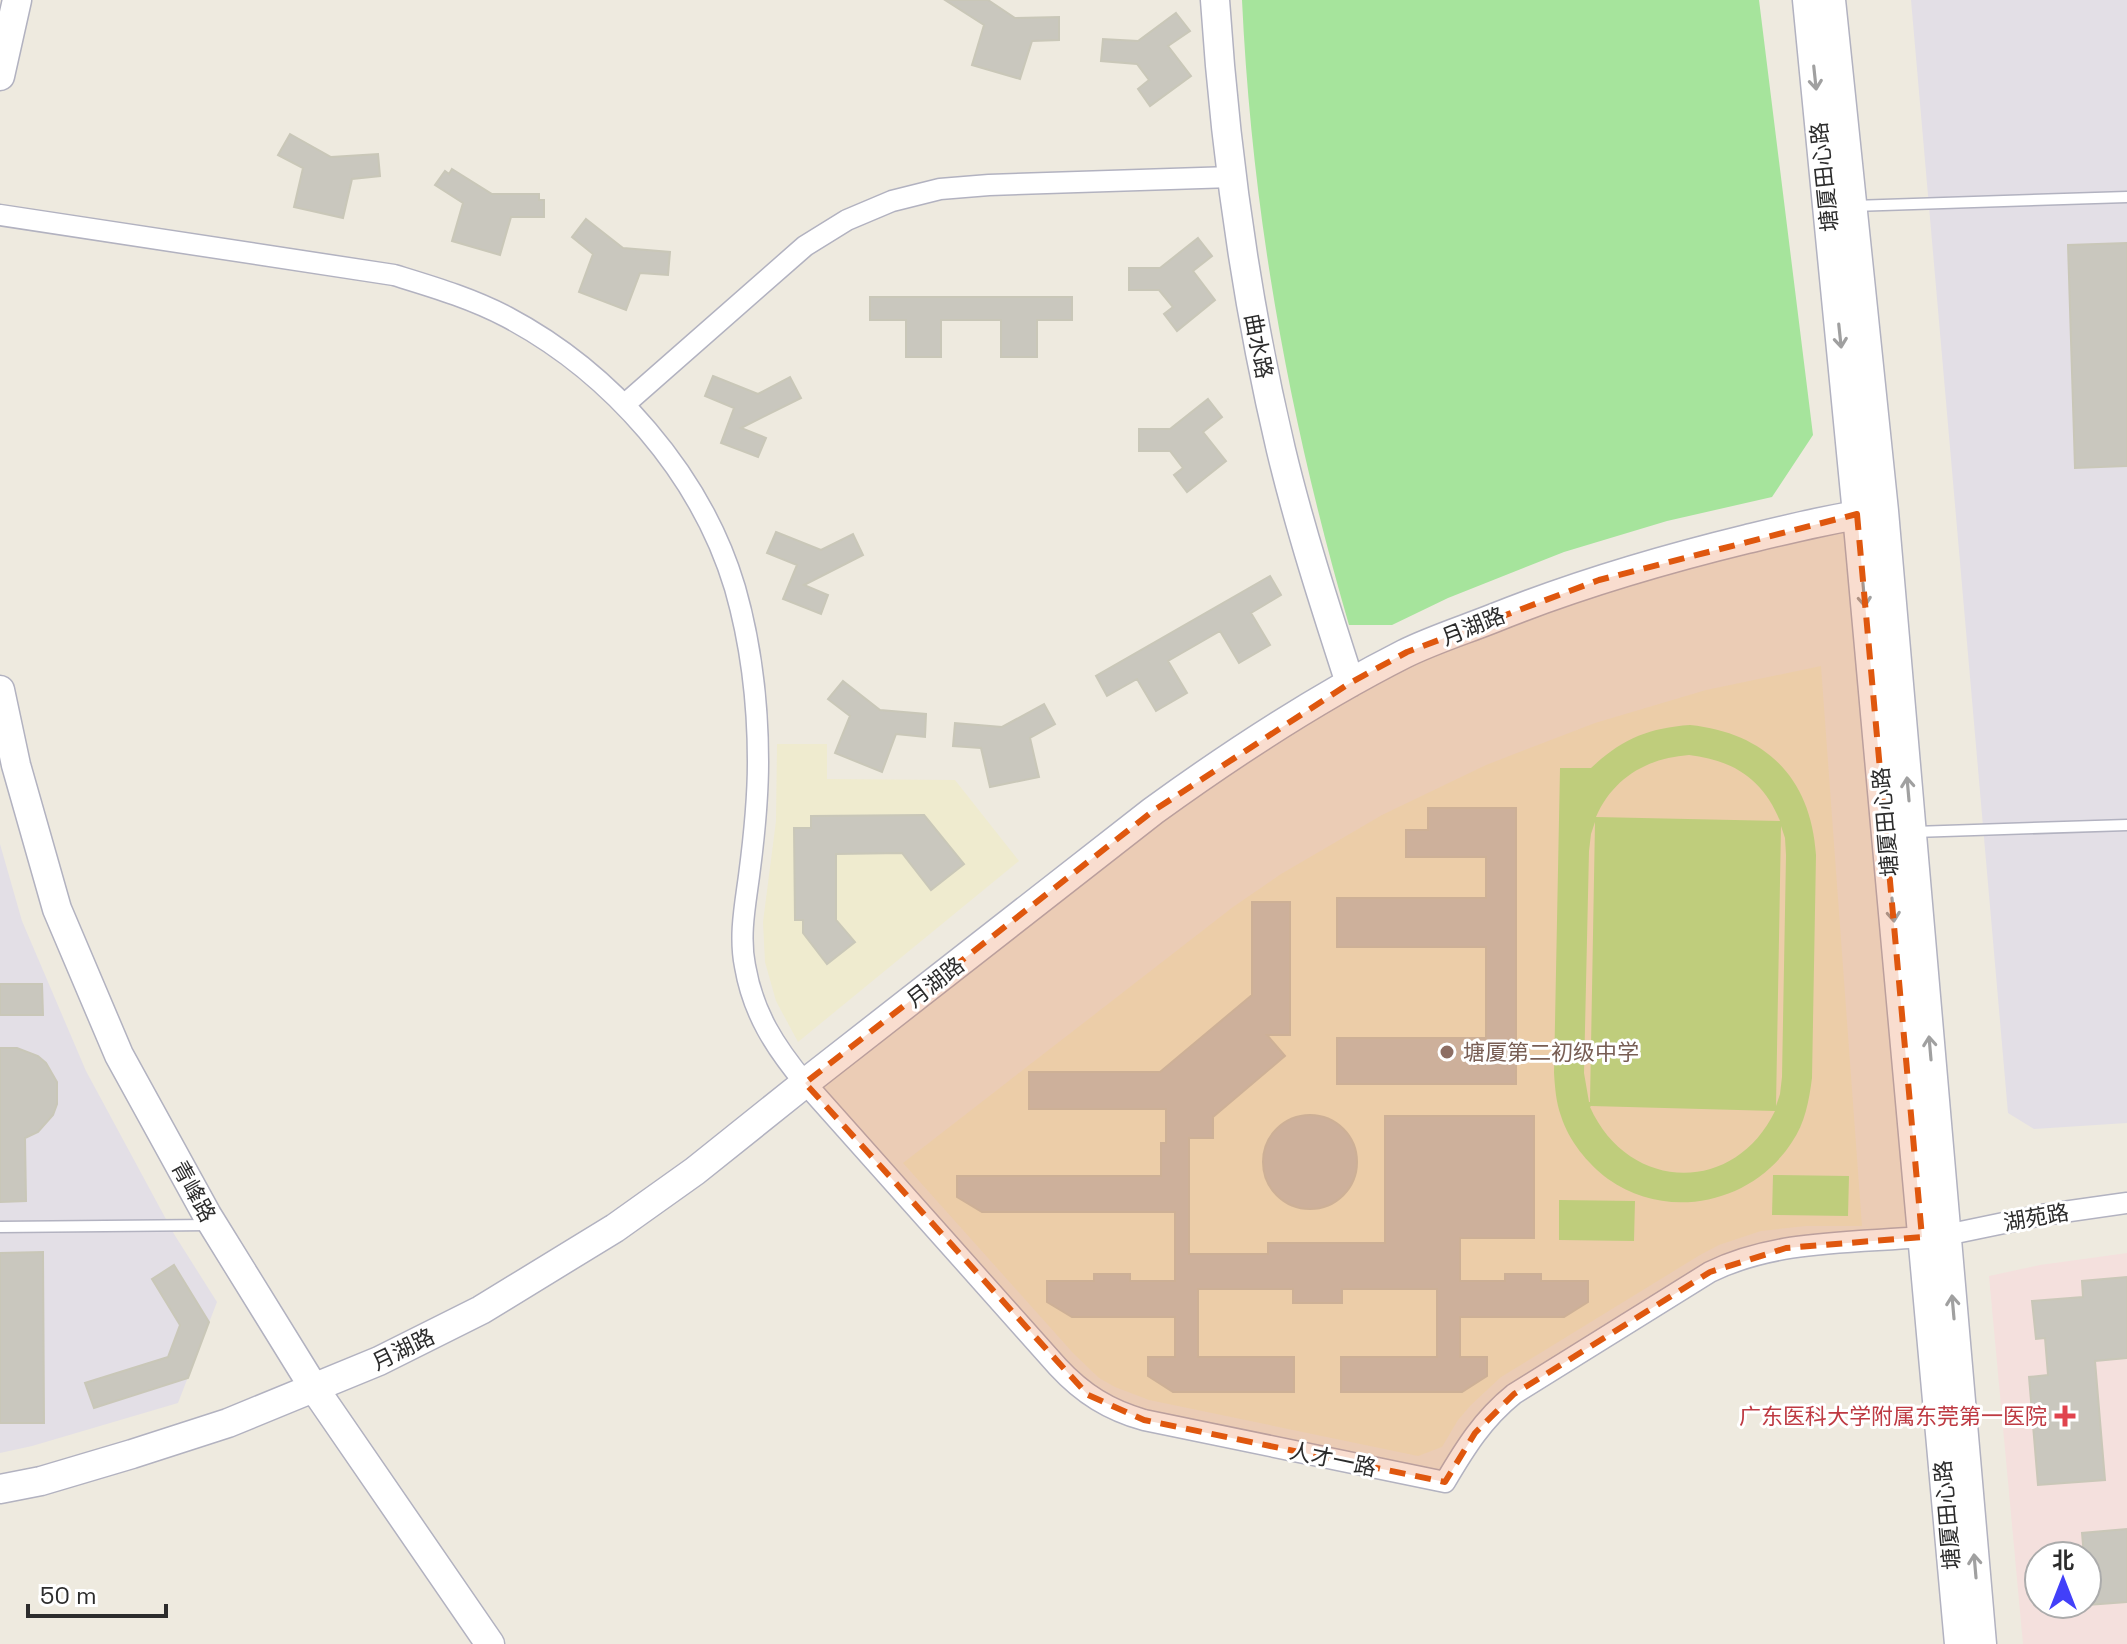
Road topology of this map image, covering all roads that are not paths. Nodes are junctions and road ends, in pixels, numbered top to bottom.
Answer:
1 (17, 0) edge
2 (1215, 0) edge
3 (1807, 0) edge
4 (1831, 0) edge
5 (0, 76) edge
6 (1232, 177) junction
7 (2127, 197) edge
8 (1853, 206) junction
9 (0, 215) edge
10 (624, 405) junction
11 (1870, 513) junction
12 (1350, 683) junction
13 (0, 690) edge
14 (2127, 825) edge
15 (1912, 832) junction
16 (805, 1083) junction
17 (2127, 1203) edge
18 (212, 1225) junction
19 (0, 1227) edge
20 (1934, 1236) junction
21 (314, 1388) junction
22 (0, 1489) edge
23 (490, 1644) edge
24 (1959, 1644) edge
25 (1982, 1644) edge

1 - 5 street
2 - 6 street, 曲水路
3 -> 11 street, 塘厦田心路
4 - 8 street, 塘厦田心路
6 - 10 street
6 - 12 street, 曲水路
7 - 8 lane
8 - 11 street, 塘厦田心路
9 - 10 street
10 - 16 street
11 - 12 street, 月湖路
15 -> 11 street, 塘厦田心路
11 -> 20 street, 塘厦田心路
12 - 16 street, 月湖路
13 - 18 street, 青峰路
14 - 15 lane
20 -> 15 street, 塘厦田心路
16 - 20 street, 人才一路
16 - 21 street, 月湖路
17 - 20 street, 湖苑路
18 - 19 lane
18 - 21 street, 青峰路
20 - 24 street, 塘厦田心路
25 -> 20 street, 塘厦田心路
21 - 22 street, 月湖路
21 - 23 street, 青峰路

